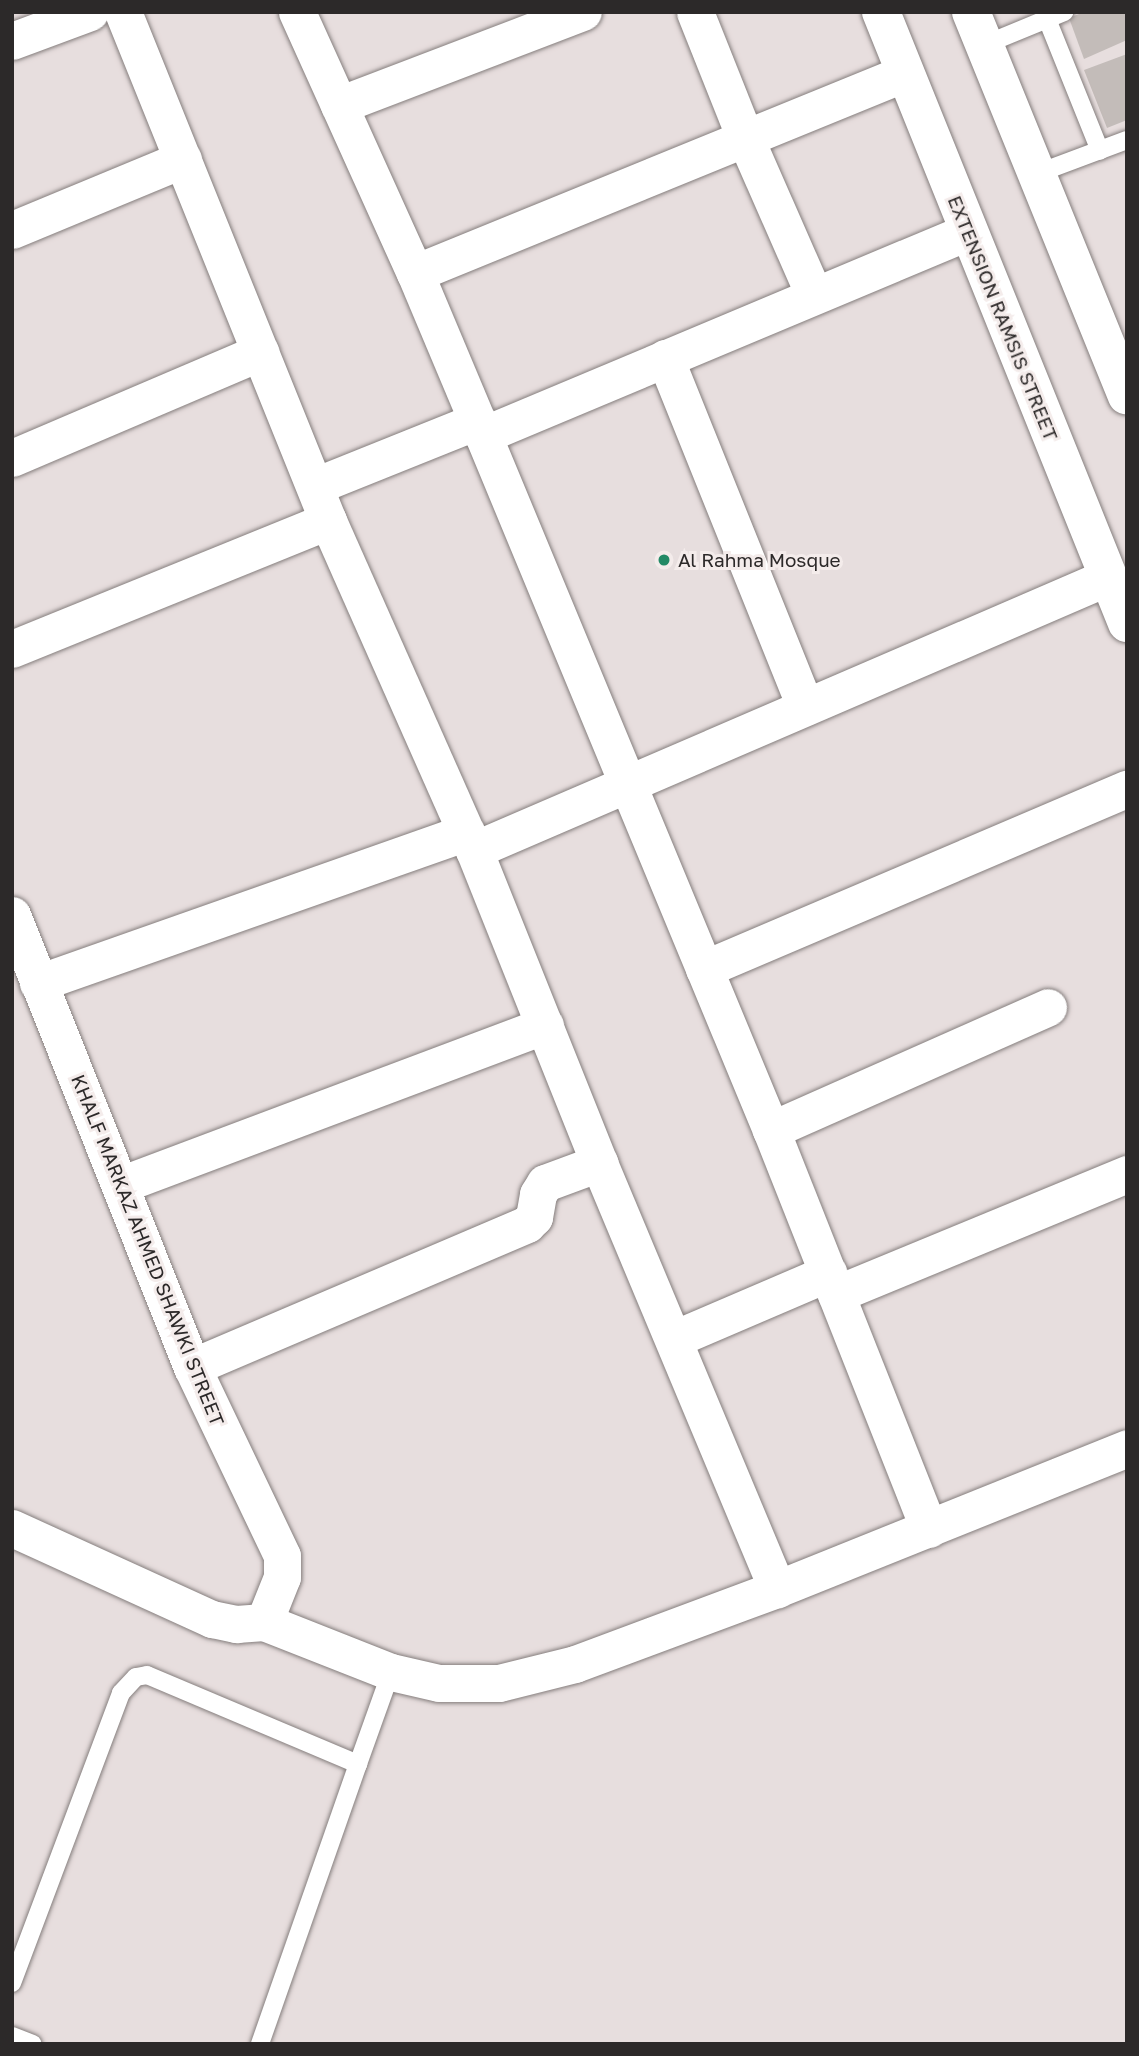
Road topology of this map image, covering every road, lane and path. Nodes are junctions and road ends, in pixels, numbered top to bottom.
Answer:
1 (90, 12) edge
2 (123, 12) edge
3 (297, 12) edge
4 (583, 12) edge
5 (695, 12) edge
6 (881, 12) edge
7 (1056, 16) edge
8 (977, 29) edge
9 (12, 41) edge
10 (905, 73) junction
11 (339, 106) junction
12 (746, 140) junction
13 (1127, 140) edge
14 (1100, 151) junction
15 (183, 159) junction
16 (1036, 174) junction
17 (12, 230) edge
18 (967, 232) junction
19 (415, 273) junction
20 (814, 295) junction
21 (260, 352) junction
22 (665, 358) junction
23 (1127, 396) edge
24 (480, 428) junction
25 (12, 458) edge
26 (314, 486) junction
27 (328, 521) junction
28 (1108, 577) junction
29 (1127, 623) edge
30 (12, 649) edge
31 (805, 707) junction
32 (627, 784) junction
33 (1127, 789) edge
34 (470, 841) junction
35 (12, 915) edge
36 (704, 969) junction
37 (38, 983) junction
38 (1048, 1007) dead end
39 (545, 1025) junction
40 (771, 1130) junction
41 (599, 1163) junction
42 (1127, 1174) edge
43 (120, 1185) junction
44 (832, 1283) junction
45 (674, 1339) junction
46 (192, 1367) junction
47 (1127, 1448) edge
48 (12, 1528) edge
49 (929, 1529) junction
50 (777, 1589) junction
51 (264, 1622) junction
52 (391, 1672) junction
53 (358, 1765) junction
54 (12, 1983) edge
55 (12, 2036) edge
56 (33, 2044) edge
57 (260, 2044) edge

1 - 9 street
2 - 15 street
3 - 11 street
4 - 11 street
5 - 12 street
6 - 10 main road, EXTENSION RAMSIS STREET
7 - 8 lane
7 - 14 lane
8 - 16 main road
10 - 12 street
10 - 18 main road, EXTENSION RAMSIS STREET
11 - 19 street
12 - 19 street
12 - 20 street
13 - 14 lane
14 - 16 lane
15 - 17 street
15 - 21 street
16 - 23 main road
18 - 20 street
18 - 28 main road, EXTENSION RAMSIS STREET
19 - 24 street
20 - 22 street
21 - 25 street
21 - 26 street
22 - 24 street
22 - 31 street
24 - 26 street
24 - 32 street
26 - 27 street
27 - 30 street
27 - 34 street
28 - 29 main road, EXTENSION RAMSIS STREET
28 - 31 street
31 - 32 street
32 - 34 street
32 - 36 street
33 - 36 street
34 - 37 street
34 - 39 street
35 - 37 street, KHALF MARKAZ AHMED SHAWKI STREET
36 - 40 street
37 - 43 street, KHALF MARKAZ AHMED SHAWKI STREET
38 - 40 street
39 - 41 street
39 - 43 street
40 - 44 street
41 - 45 street
41 - 46 street
42 - 44 street
43 - 46 street, KHALF MARKAZ AHMED SHAWKI STREET
44 - 45 street
44 - 49 street
45 - 50 street
46 - 51 street, KHALF MARKAZ AHMED SHAWKI STREET
47 - 49 street
48 - 51 street
49 - 50 street
50 - 52 street
51 - 52 street
52 - 53 lane
53 - 54 lane
53 - 57 lane
55 - 56 lane

